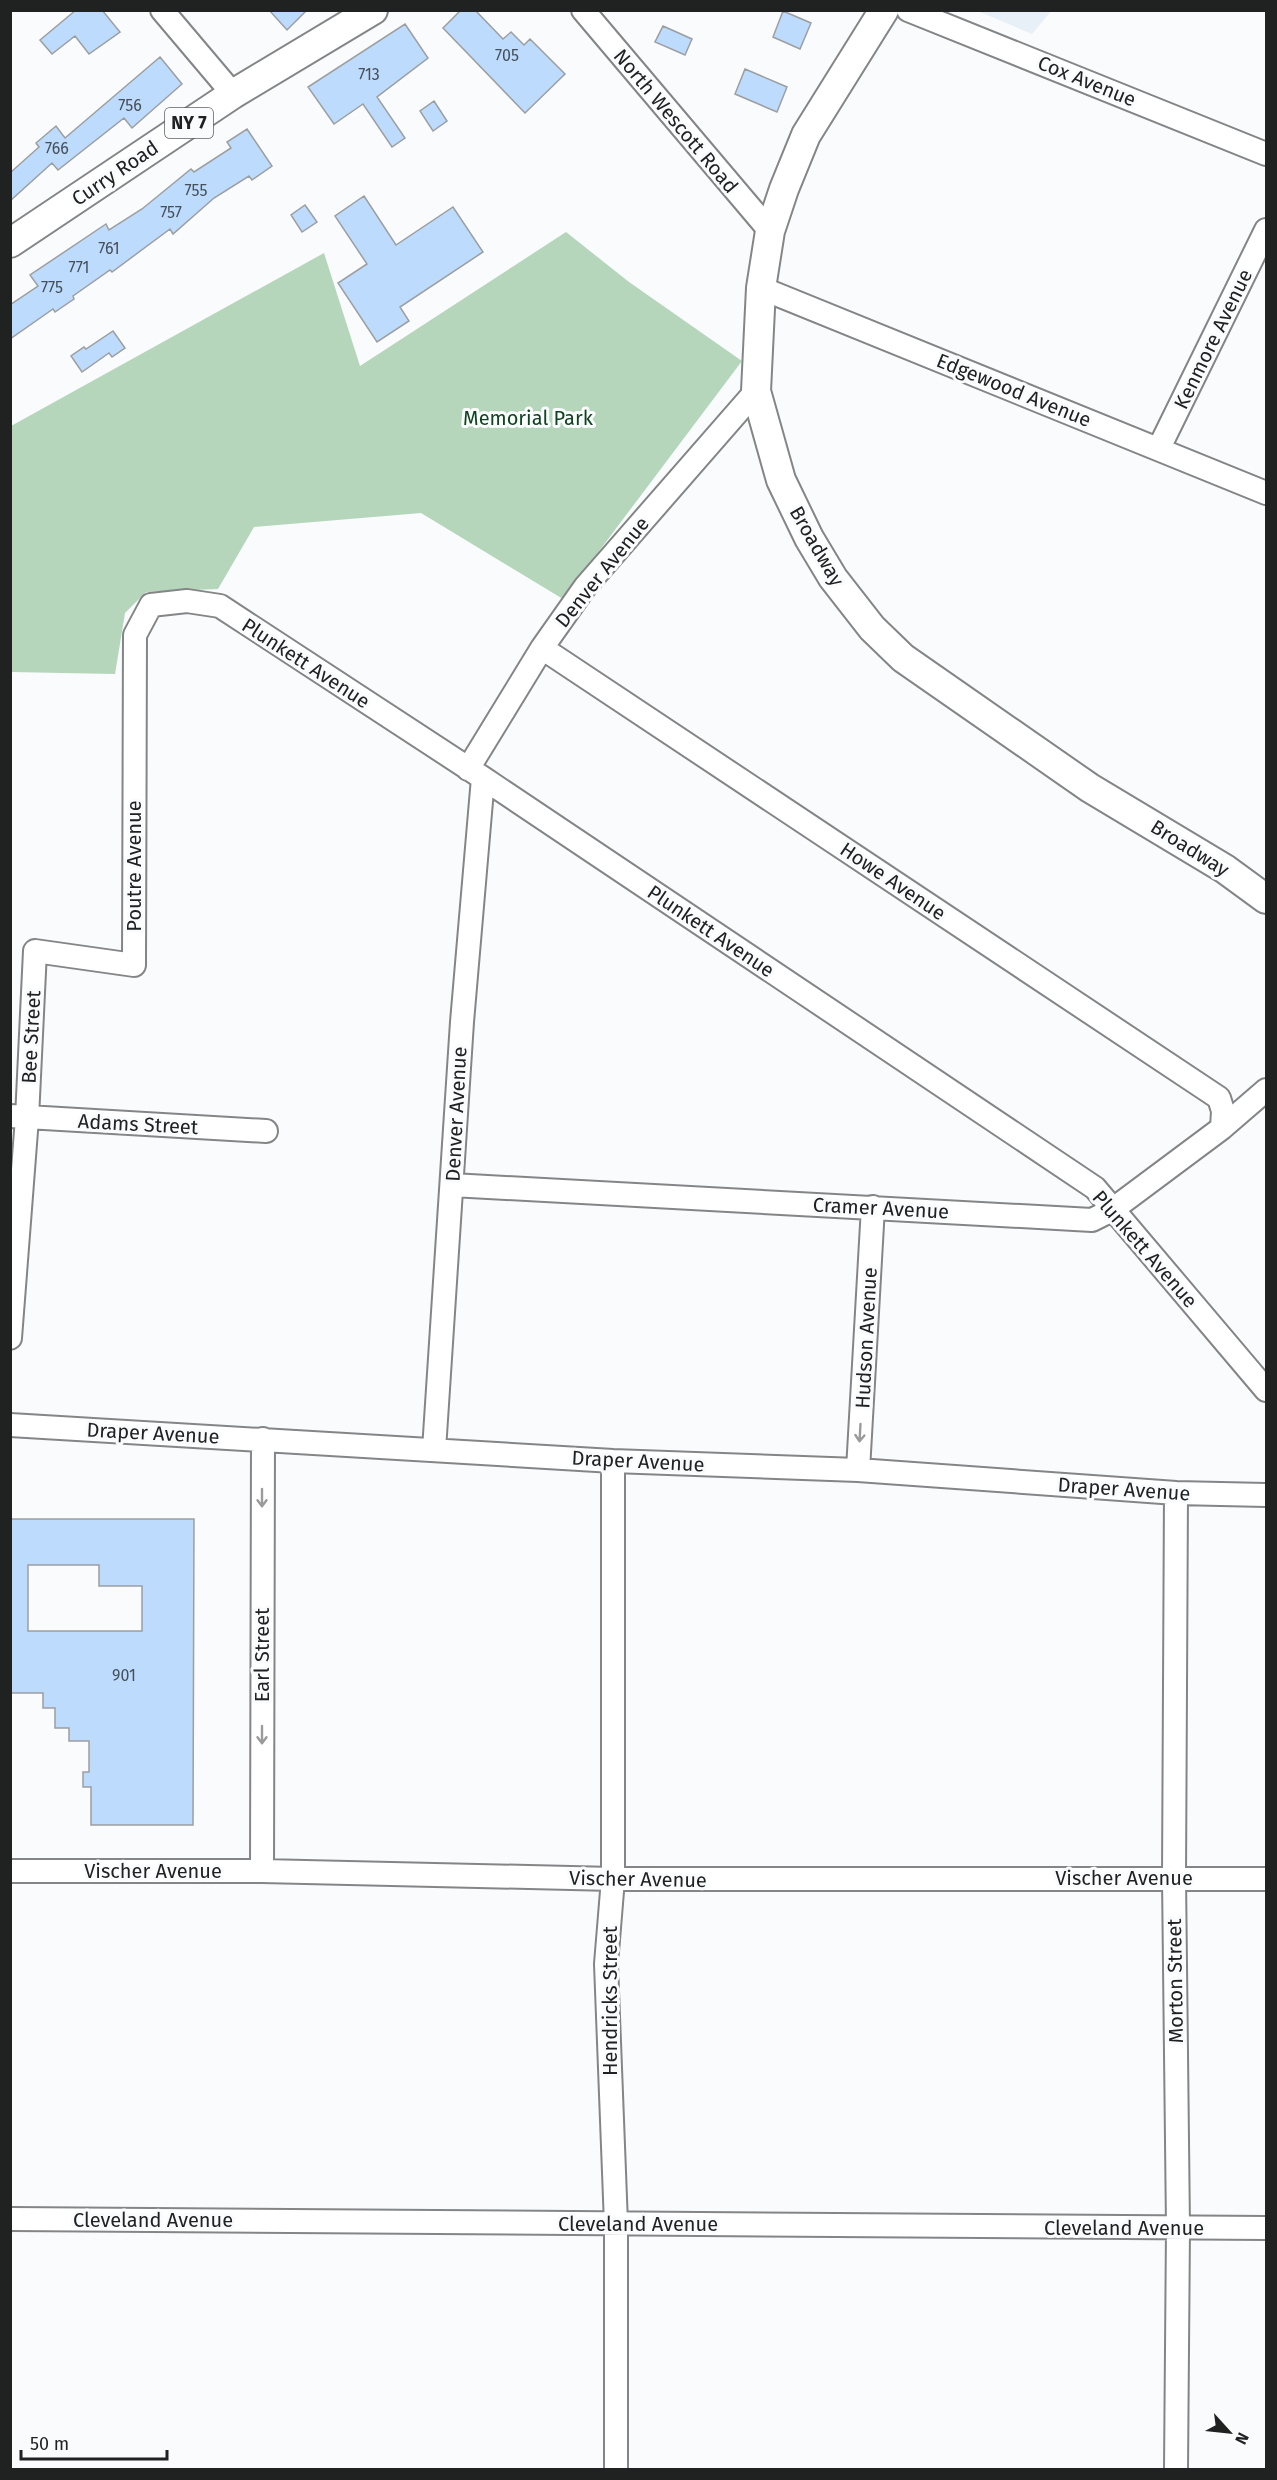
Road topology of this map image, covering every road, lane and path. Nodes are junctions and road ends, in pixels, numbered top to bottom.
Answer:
1 (162, 10) edge
2 (373, 10) edge
3 (583, 10) edge
4 (884, 10) edge
5 (908, 10) edge
6 (233, 94) junction
7 (1266, 154) edge
8 (1266, 230) edge
9 (770, 231) junction
10 (10, 243) edge
11 (761, 288) junction
12 (756, 391) junction
13 (1159, 448) junction
14 (1266, 493) edge
15 (542, 648) junction
16 (135, 668) joint
17 (475, 773) junction
18 (1266, 899) edge
19 (35, 951) joint
20 (1266, 1090) edge
21 (19, 1117) edge
22 (1222, 1128) junction
23 (266, 1131) dead end
24 (452, 1185) junction
25 (873, 1207) junction
26 (1112, 1210) junction
27 (10, 1338) edge
28 (1266, 1390) edge
29 (10, 1425) edge
30 (262, 1439) junction
31 (434, 1450) junction
32 (613, 1461) junction
33 (858, 1470) junction
34 (1176, 1493) junction
35 (1266, 1495) edge
36 (10, 1871) edge
37 (262, 1871) junction
38 (1174, 1878) junction
39 (613, 1879) junction
40 (1266, 1879) edge
41 (10, 2219) edge
42 (616, 2224) junction
43 (1178, 2228) junction
44 (1266, 2228) edge
45 (616, 2469) edge
46 (1176, 2469) edge

1 - 6 street
2 - 6 main road, Curry Road / NY 7
3 - 9 street, North Wescott Road
4 - 9 main road, Broadway
5 - 7 street, Cox Avenue
6 - 10 main road, Curry Road / NY 7
8 - 13 street, Kenmore Avenue
9 - 11 main road, Broadway
11 - 12 main road, Broadway
11 - 13 street, Edgewood Avenue
12 - 15 street, Denver Avenue
12 - 18 main road, Broadway
13 - 14 street, Edgewood Avenue
15 - 17 street, Denver Avenue
15 - 22 street, Howe Avenue
16 - 17 street, Plunkett Avenue
16 - 19 street, Poutre Avenue
17 - 24 street, Denver Avenue
17 - 26 street, Plunkett Avenue
19 - 21 street, Bee Street
20 - 22 street, Cramer Avenue
21 - 23 street, Adams Street
21 - 27 street, Bee Street
22 - 26 street, Cramer Avenue
24 - 25 street, Cramer Avenue
24 - 31 street, Denver Avenue
25 - 26 street, Cramer Avenue
25 -> 33 street, Hudson Avenue
26 - 28 street, Plunkett Avenue
29 - 30 street, Draper Avenue
30 - 31 street, Draper Avenue
30 -> 37 street, Earl Street
31 - 32 street, Draper Avenue
32 - 33 street, Draper Avenue
32 - 39 street, Hendricks Street
33 - 34 street, Draper Avenue
34 - 35 street, Draper Avenue
34 - 38 street, Morton Street
36 - 37 street, Vischer Avenue
37 - 39 street, Vischer Avenue
38 - 39 street, Vischer Avenue
38 - 40 street, Vischer Avenue
38 - 43 street, Morton Street
39 - 42 street, Hendricks Street
41 - 42 street, Cleveland Avenue
42 - 43 street, Cleveland Avenue
42 - 45 street, Hendricks Street
43 - 44 street, Cleveland Avenue
43 - 46 street, Morton Street

